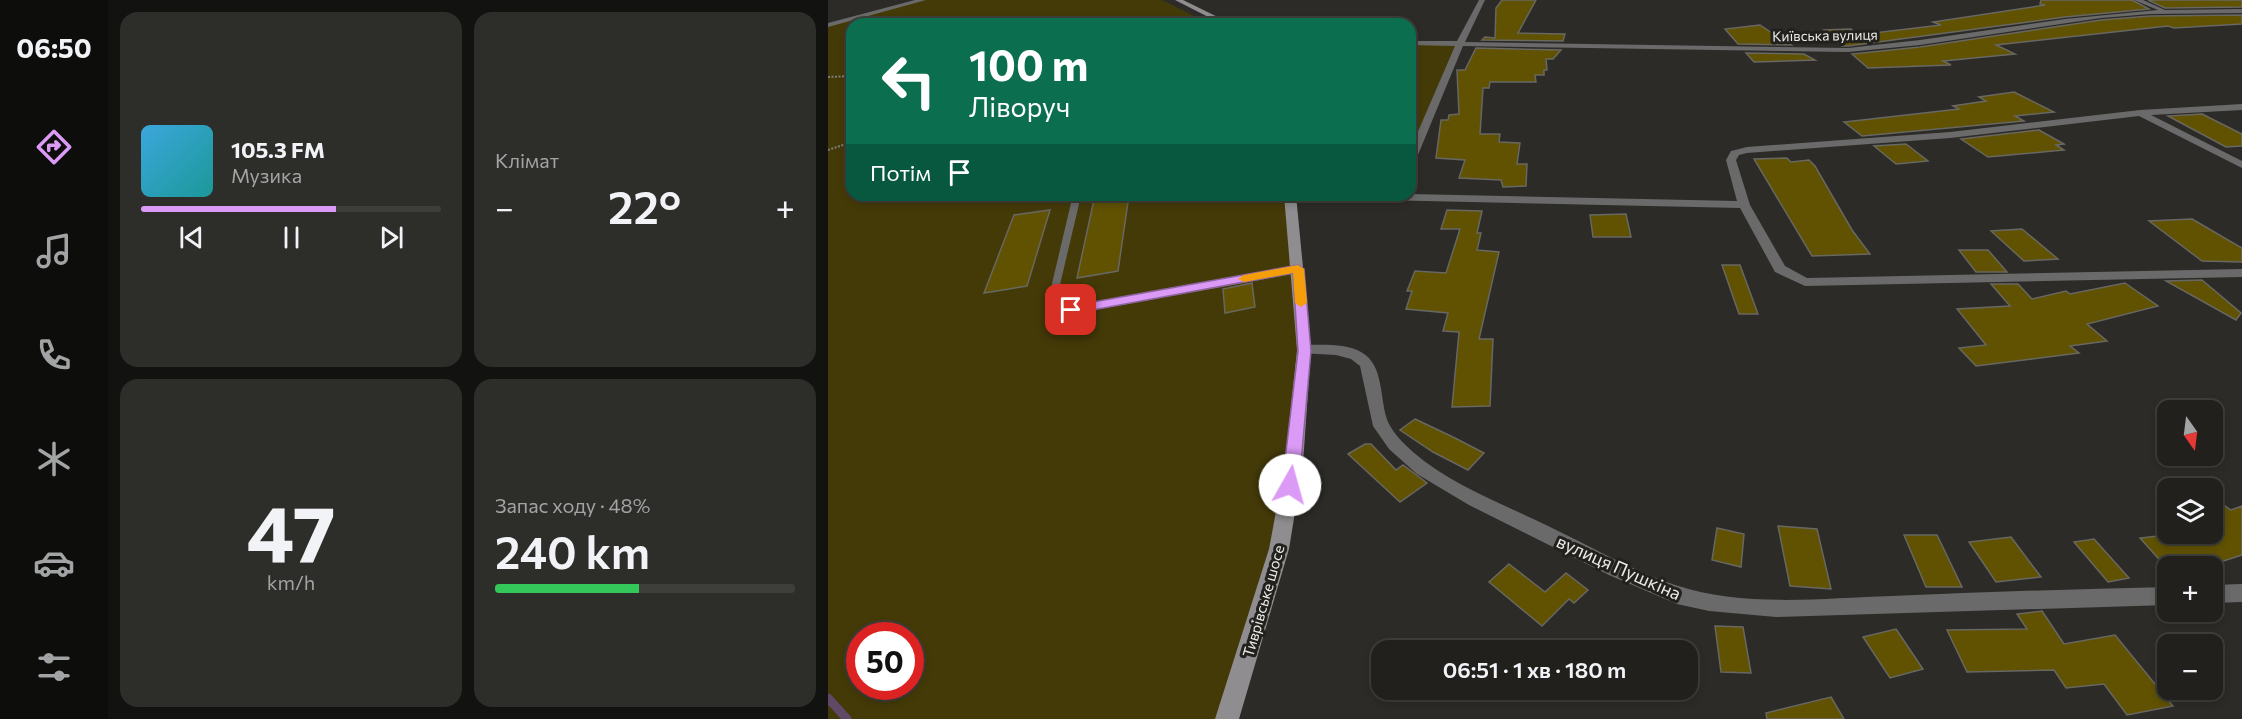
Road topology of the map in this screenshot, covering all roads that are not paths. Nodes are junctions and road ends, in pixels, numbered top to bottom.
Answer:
1 (923, 0) edge
2 (1178, 0) edge
3 (1482, 0) edge
4 (2139, 1) edge
5 (2241, 11) edge
6 (2171, 12) junction
7 (2207, 12) junction
8 (855, 18) edge
9 (1216, 18) edge
10 (846, 20) edge
11 (828, 25) edge
12 (1416, 44) edge
13 (1459, 46) junction
14 (2242, 107) edge
15 (2140, 113) junction
16 (1416, 148) edge
17 (2242, 165) edge
18 (1416, 197) edge
19 (1076, 201) edge
20 (1291, 201) edge
21 (1744, 205) junction
22 (1298, 269) junction
23 (2242, 273) edge
24 (1304, 351) junction
25 (2242, 593) edge
26 (2223, 594) edge
27 (2157, 596) edge
28 (1227, 719) edge

1 - 8 street
2 - 9 main road
3 - 13 street
4 - 6 street
4 - 7 street
5 - 7 street, Київська вулиця
6 - 7 street, Київська вулиця
6 - 13 street, Київська вулиця
10 - 11 street
12 - 13 street, Київська вулиця
13 - 16 street
14 - 15 street
15 - 17 street
15 - 21 street
18 - 21 street
19 - 22 lane
20 - 22 main road, Тиврівське шосе
21 - 23 street
22 - 24 main road, Тиврівське шосе
24 - 27 street, вулиця Пушкіна
24 - 28 main road, Тиврівське шосе
25 - 26 street

